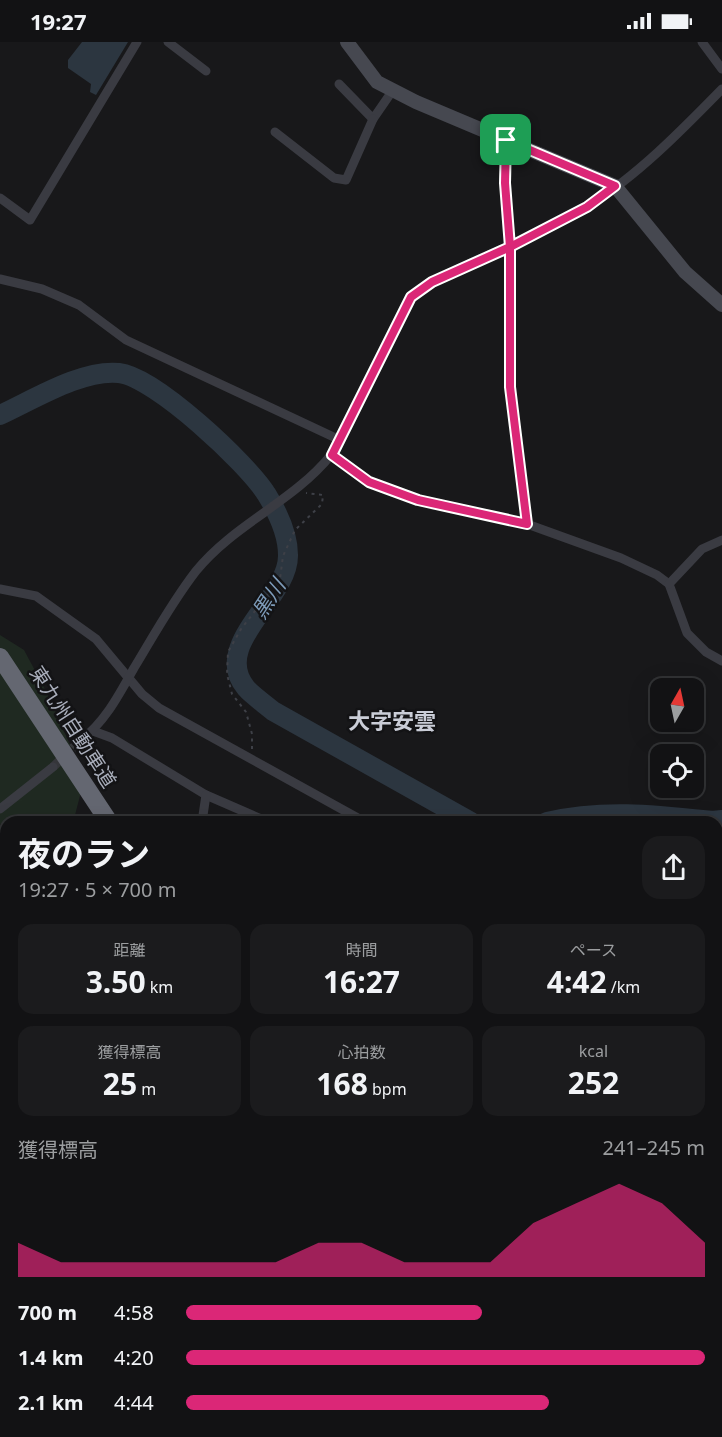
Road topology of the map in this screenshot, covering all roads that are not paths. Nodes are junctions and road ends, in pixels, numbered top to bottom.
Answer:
1 (137, 42) edge
2 (168, 42) edge
3 (347, 42) edge
4 (702, 42) edge
5 (722, 69) edge
6 (206, 71) dead end
7 (339, 84) dead end
8 (722, 89) edge
9 (393, 90) junction
10 (373, 119) junction
11 (275, 132) dead end
12 (506, 140) junction
13 (615, 186) junction
14 (0, 198) edge
15 (510, 247) junction
16 (0, 279) edge
17 (722, 305) edge
18 (340, 440) junction
19 (332, 455) junction
20 (527, 524) junction
21 (722, 540) edge
22 (669, 584) junction
23 (0, 589) edge
24 (0, 657) edge
25 (722, 661) edge
26 (129, 678) junction
27 (93, 731) junction
28 (80, 741) tunnel mouth
29 (53, 767) tunnel mouth
30 (206, 795) junction
31 (0, 809) edge
32 (105, 816) edge
33 (203, 816) edge
34 (254, 816) edge
35 (354, 816) edge

1 - 14 street
2 - 6 street
3 - 9 main road
4 - 5 street
7 - 10 street
8 - 13 street
9 - 10 street
9 - 12 main road
10 - 11 street
12 - 13 main road
12 - 15 street
13 - 15 street
13 - 17 main road
15 - 18 street
15 - 20 street
16 - 18 street
18 - 19 street
19 - 20 street
19 - 26 street
20 - 22 street
21 - 22 street
22 - 25 street
23 - 26 street
24 - 32 highway, 東九州自動車道
26 - 27 street
26 - 35 street
27 - 28 street
27 - 30 street
29 - 31 street
30 - 33 street
30 - 34 street

